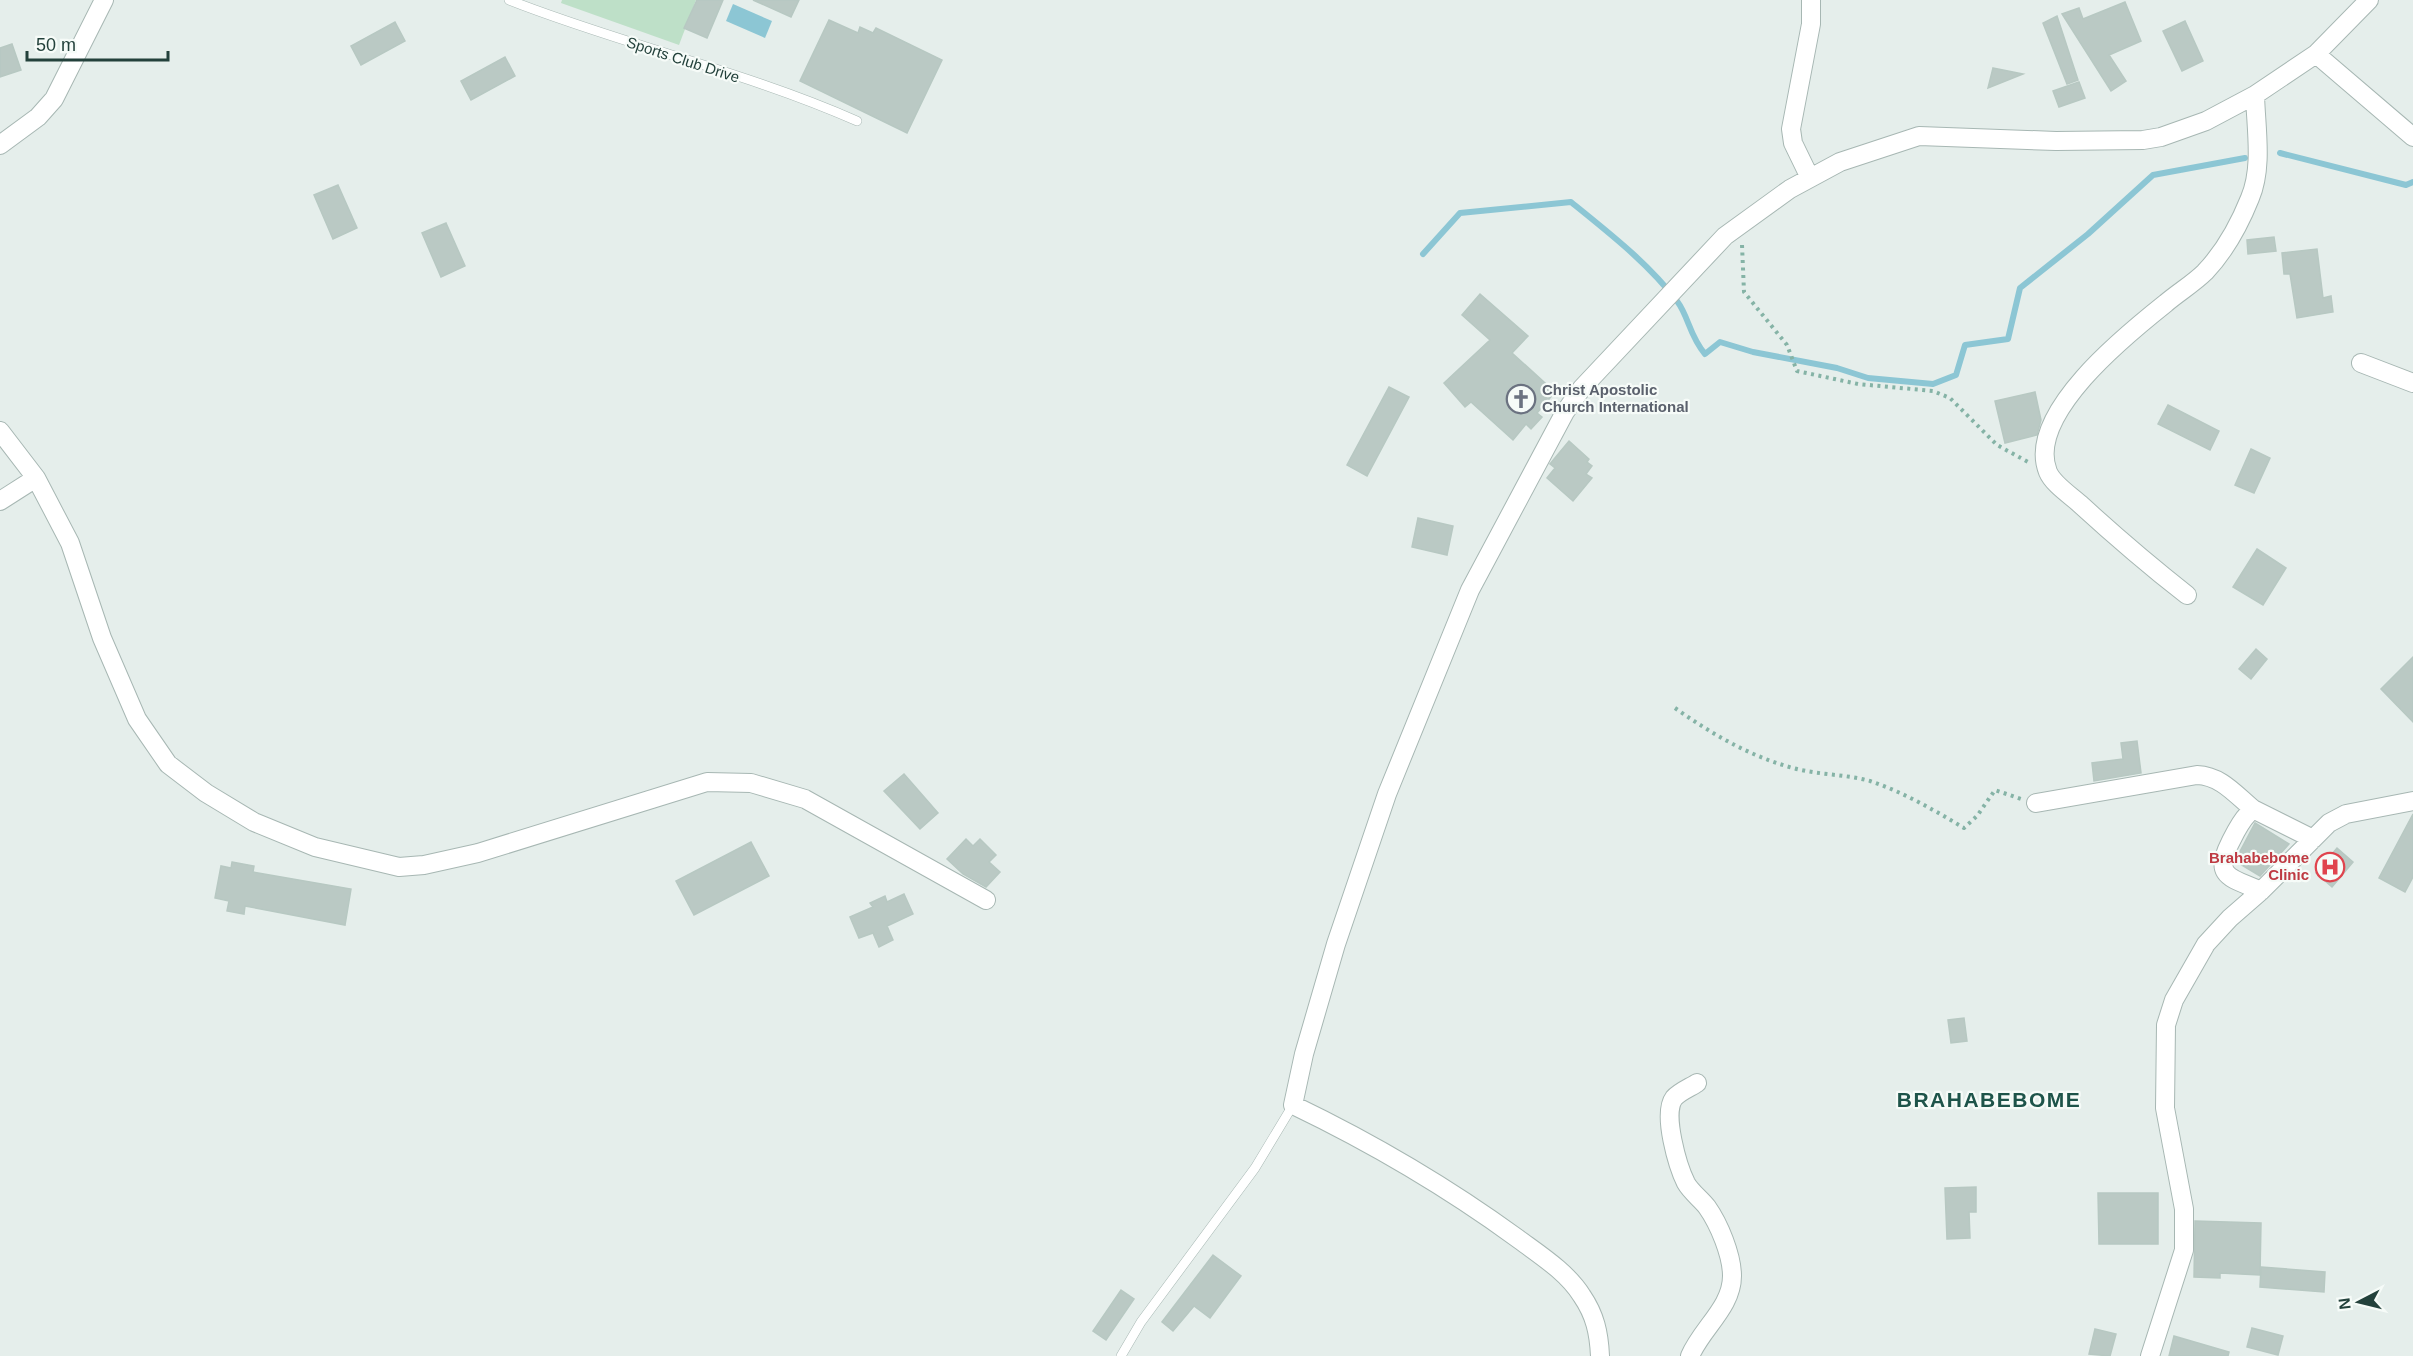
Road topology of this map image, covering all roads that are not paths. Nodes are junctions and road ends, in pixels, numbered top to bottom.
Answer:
1 (104, 0) edge
2 (509, 0) edge
3 (1811, 0) edge
4 (2369, 0) edge
5 (2316, 54) junction
6 (2255, 95) junction
7 (857, 120) dead end
8 (2413, 137) edge
9 (0, 146) edge
10 (1810, 178) junction
11 (2361, 363) dead end
12 (2413, 383) edge
13 (0, 431) edge
14 (36, 478) junction
15 (0, 501) edge
16 (2187, 595) dead end
17 (2413, 801) edge
18 (2036, 803) road end
19 (2253, 808) junction
20 (2313, 839) junction
21 (2261, 891) junction
22 (986, 900) dead end
23 (1697, 1083) dead end
24 (1293, 1105) junction
25 (1121, 1356) edge
26 (1599, 1356) edge
27 (1690, 1356) edge
28 (2150, 1356) edge

1 - 9 street
2 - 7 lane, Sports Club Drive
3 - 10 street
4 - 5 street
5 - 6 street
5 - 8 street
6 - 10 street
6 - 16 street
10 - 24 street
11 - 12 street
13 - 14 street
14 - 15 street
14 - 22 street
17 - 20 street
18 - 19 street
19 - 20 street
19 - 21 street
20 - 21 street
21 - 28 street
23 - 27 street
24 - 25 lane
24 - 26 street

